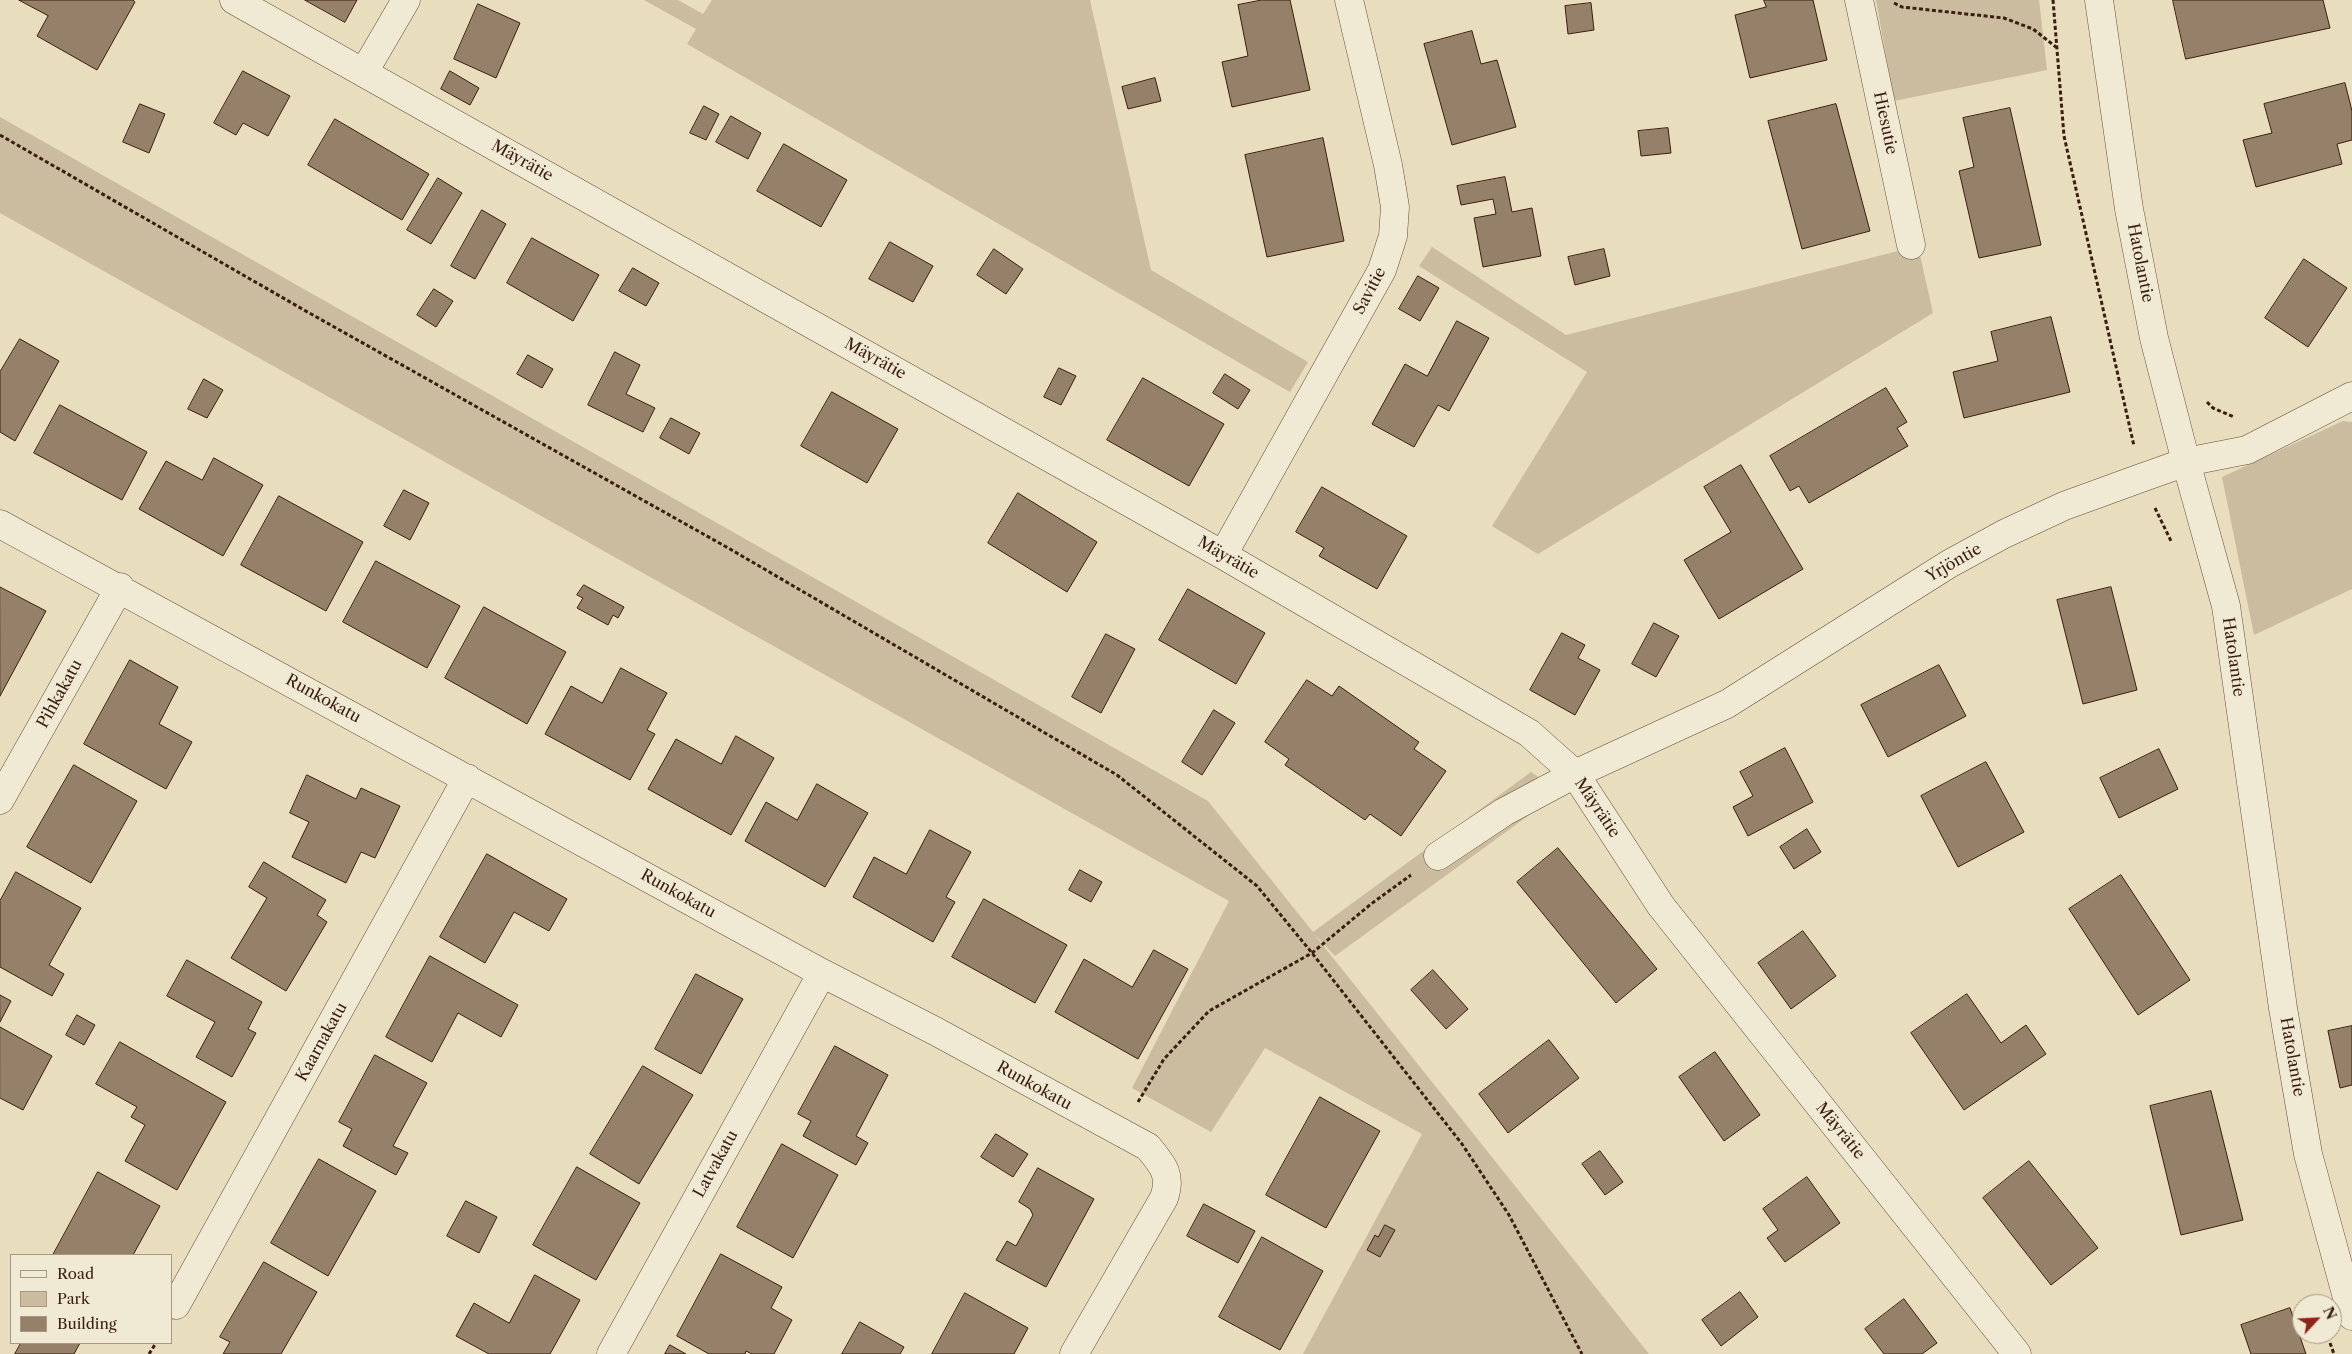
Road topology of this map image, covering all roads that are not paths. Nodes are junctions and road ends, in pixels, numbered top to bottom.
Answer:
1 (234, 0) edge
2 (406, 0) edge
3 (1349, 0) edge
4 (1859, 0) edge
5 (2099, 0) edge
6 (364, 72) junction
7 (1912, 245) dead end
8 (2352, 396) edge
9 (2186, 462) junction
10 (0, 524) edge
11 (1223, 555) junction
12 (120, 588) junction
13 (1575, 774) junction
14 (466, 778) junction
15 (0, 800) edge
16 (1438, 856) road end
17 (822, 973) junction
18 (176, 1305) dead end
19 (2352, 1316) edge
20 (611, 1354) edge
21 (1074, 1354) edge
22 (2017, 1354) edge

1 - 6 street, Mäyrätie
2 - 6 street
3 - 11 street, Savitie
4 - 7 street, Hiesutie
5 - 9 street, Hatolantie
6 - 11 street, Mäyrätie
8 - 9 street, Yrjöntie
9 - 13 street, Yrjöntie
9 - 19 street, Hatolantie
10 - 12 street, Runkokatu
11 - 13 street, Mäyrätie
12 - 14 street, Runkokatu
12 - 15 street, Pihkakatu
13 - 16 street, Yrjöntie
13 - 22 street, Mäyrätie
14 - 17 street, Runkokatu
14 - 18 street, Kaarnakatu
17 - 20 street, Latvakatu
17 - 21 street, Runkokatu

